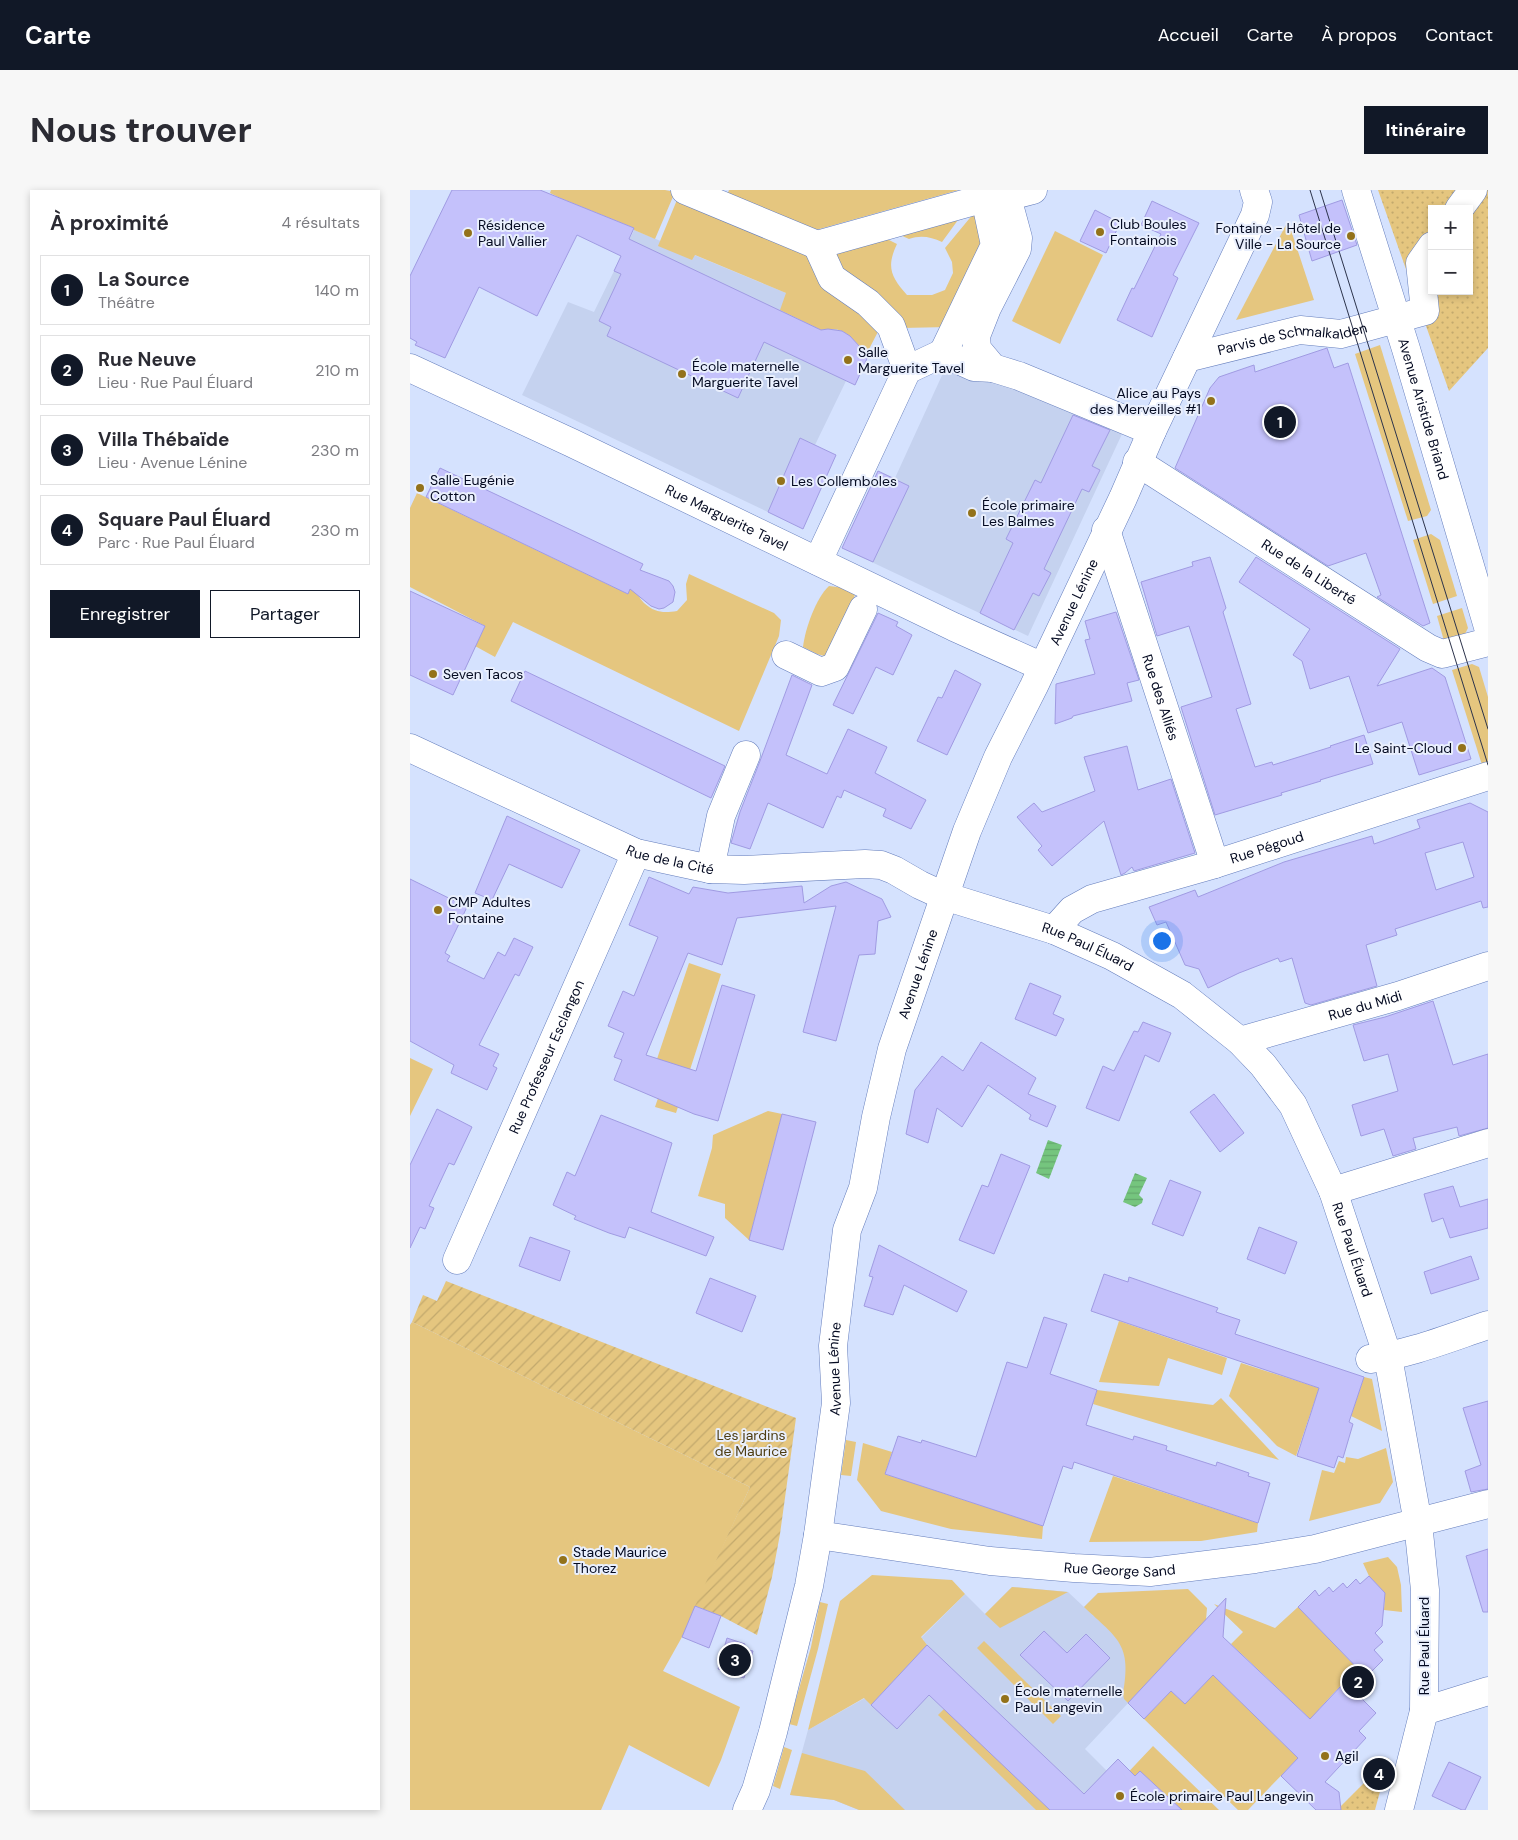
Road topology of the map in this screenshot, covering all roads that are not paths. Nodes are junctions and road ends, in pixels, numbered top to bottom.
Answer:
1 (685, 190) edge
2 (1033, 190) edge
3 (1254, 190) edge
4 (1356, 190) edge
5 (1473, 190) edge
6 (999, 195) edge
7 (1461, 205) edge
8 (818, 245) junction
9 (1429, 250) edge
10 (1395, 319) junction
11 (943, 353) junction
12 (1187, 358) junction
13 (410, 368) edge
14 (992, 368) junction
15 (907, 370) junction
16 (1152, 431) junction
17 (1137, 462) junction
18 (1106, 530) junction
19 (818, 561) junction
20 (863, 609) dead end
21 (1488, 627) edge
22 (1488, 642) edge
23 (786, 654) dead end
24 (1043, 667) junction
25 (410, 748) edge
26 (746, 755) dead end
27 (1488, 776) edge
28 (636, 853) junction
29 (1214, 864) junction
30 (710, 870) junction
31 (944, 896) junction
32 (1054, 930) junction
33 (1488, 966) edge
34 (1240, 1041) junction
35 (1488, 1143) edge
36 (1333, 1191) junction
37 (457, 1260) dead end
38 (1488, 1325) edge
39 (1378, 1358) junction
40 (1488, 1504) edge
41 (1418, 1523) junction
42 (818, 1535) junction
43 (1488, 1691) edge
44 (1424, 1711) junction
45 (747, 1810) edge
46 (1399, 1810) edge

1 - 8 street
2 - 6 street
3 - 12 street, Avenue Lénine
4 - 10 street, Avenue Aristide Briand
5 - 7 street
6 - 8 street
6 - 11 street
6 - 14 street
8 - 15 street
9 - 10 street, Parvis de Schmalkalden
10 - 12 street, Parvis de Schmalkalden
10 - 21 street, Avenue Aristide Briand
11 - 14 street
11 - 15 street
12 - 16 street, Avenue Lénine
13 - 19 street, Rue Marguerite Tavel
14 - 16 street
15 - 19 street
16 - 17 street, Avenue Lénine
17 - 18 street, Avenue Lénine
17 - 22 street, Rue de la Liberté
18 - 24 street, Avenue Lénine
18 - 29 street, Rue des Alliés
19 - 24 street, Rue Marguerite Tavel
20 - 23 street
24 - 31 street, Avenue Lénine
25 - 28 street, Rue de la Cité
26 - 30 street
27 - 29 street, Rue Pégoud
28 - 30 street, Rue de la Cité
28 - 37 street, Rue Professeur Esclangon
29 - 32 street, Rue Pégoud
30 - 31 street, Rue de la Cité
31 - 32 street, Rue Paul Éluard
31 - 42 street, Avenue Lénine
32 - 34 street, Rue Paul Éluard
33 - 34 street, Rue du Midi
34 - 36 street, Rue Paul Éluard
35 - 36 street
36 - 39 street, Rue Paul Éluard
38 - 39 street
39 - 41 street, Rue Paul Éluard
40 - 41 street, Rue George Sand
41 - 42 street, Rue George Sand
41 - 44 street, Rue Paul Éluard
42 - 45 street, Avenue Lénine
43 - 44 street
44 - 46 street, Rue Paul Éluard

